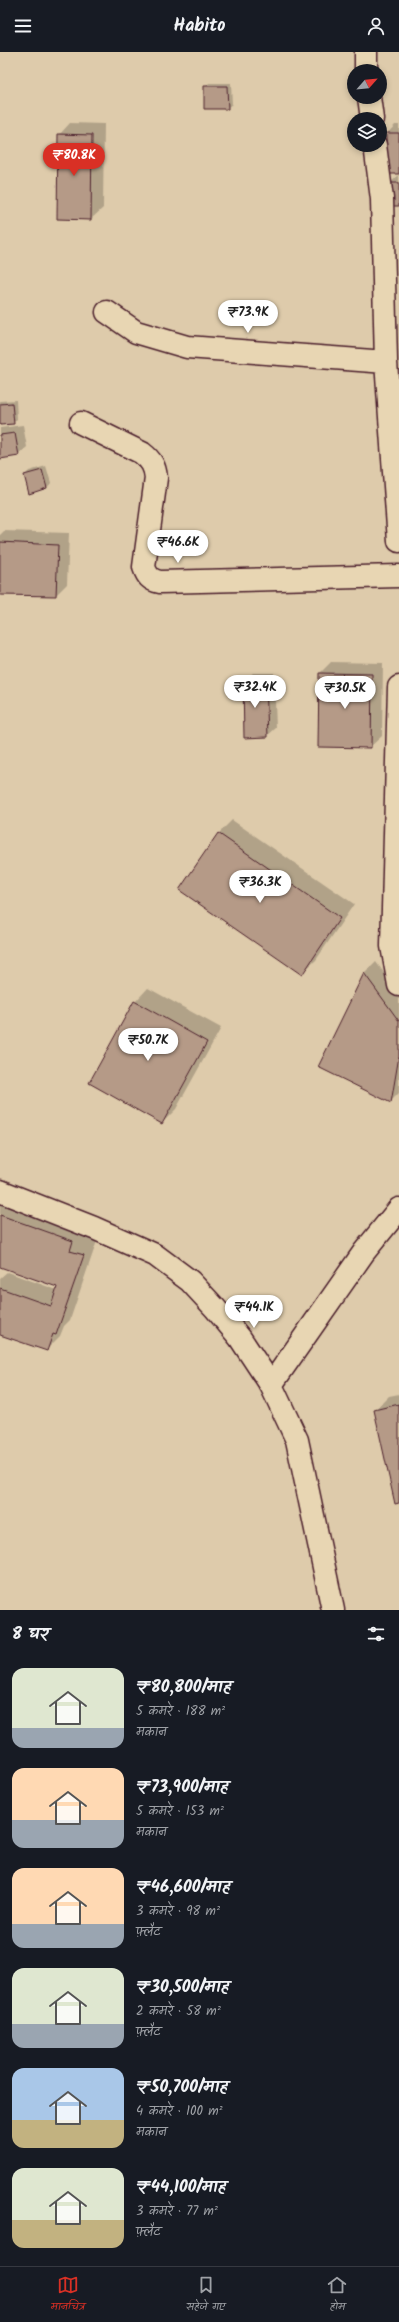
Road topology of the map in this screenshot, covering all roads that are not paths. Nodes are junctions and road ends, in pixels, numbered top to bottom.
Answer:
1 (366, 52) edge
2 (366, 64) edge
3 (376, 152) edge
4 (107, 312) dead end
5 (386, 362) junction
6 (81, 423) dead end
7 (399, 541) edge
8 (399, 576) edge
9 (399, 687) edge
10 (399, 985) edge
11 (0, 1191) edge
12 (399, 1209) edge
13 (271, 1385) junction
14 (333, 1610) edge

1 - 2 street
3 - 5 street
4 - 5 street
5 - 7 street
6 - 8 street
9 - 10 street
11 - 13 street
12 - 13 street
13 - 14 street

